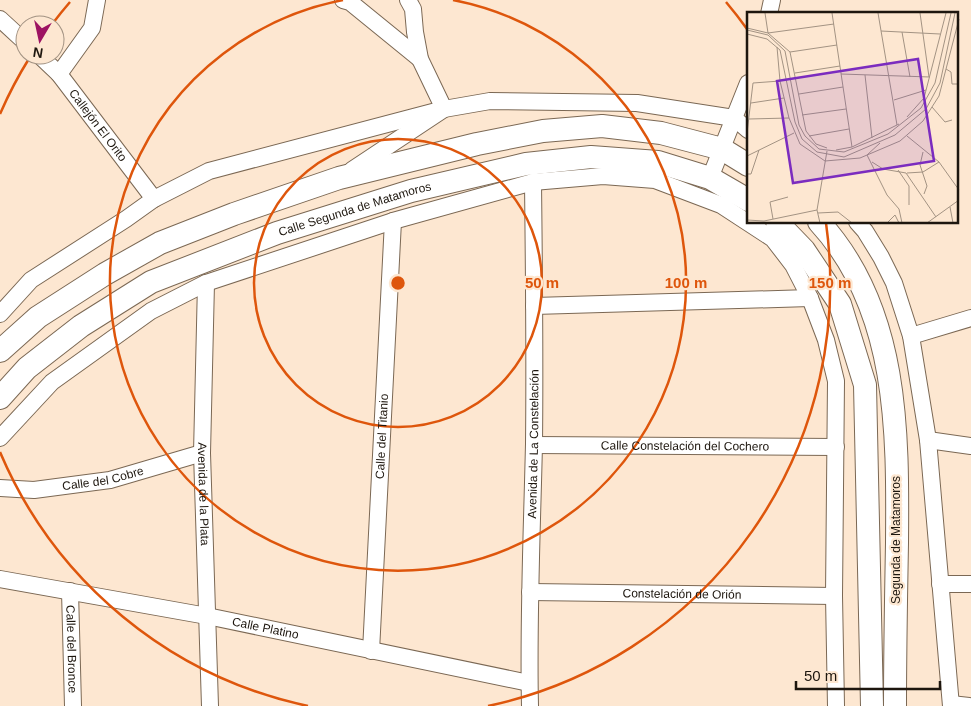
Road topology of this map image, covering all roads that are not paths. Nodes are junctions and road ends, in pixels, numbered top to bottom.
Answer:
1 (96, 0) edge
2 (343, 0) edge
3 (408, 0) edge
4 (0, 19) edge
5 (15, 33) edge
6 (420, 59) junction
7 (50, 65) edge
8 (59, 74) junction
9 (747, 86) edge
10 (444, 109) junction
11 (734, 118) junction
12 (747, 129) edge
13 (722, 149) junction
14 (747, 164) edge
15 (339, 178) junction
16 (710, 178) junction
17 (533, 182) junction
18 (154, 199) junction
19 (747, 199) edge
20 (393, 221) junction
21 (747, 222) edge
22 (750, 224) edge
23 (779, 224) edge
24 (821, 224) edge
25 (859, 224) edge
26 (206, 283) junction
27 (810, 298) junction
28 (534, 306) junction
29 (0, 314) edge
30 (971, 318) edge
31 (911, 336) junction
32 (0, 351) edge
33 (0, 398) edge
34 (0, 438) edge
35 (928, 440) junction
36 (534, 445) junction
37 (971, 446) edge
38 (836, 447) junction
39 (202, 454) junction
40 (0, 488) edge
41 (0, 579) edge
42 (940, 584) junction
43 (971, 584) edge
44 (70, 591) junction
45 (530, 592) junction
46 (834, 596) junction
47 (207, 616) junction
48 (371, 650) junction
49 (530, 683) junction
50 (951, 705) edge
51 (72, 706) edge
52 (210, 706) edge
53 (530, 706) edge
54 (836, 706) edge
55 (872, 706) edge
56 (894, 706) edge
57 (969, 706) edge

1 - 8 street
2 - 6 street
3 - 6 street
4 - 5 street
6 - 10 street
7 - 8 street, Callejón El Orito
8 - 18 street, Callejón El Orito
9 - 11 street
10 - 11 street
10 - 15 street
10 - 18 street
11 - 12 street
11 - 13 street
13 - 14 main road
13 - 15 main road
13 - 16 street
15 - 32 main road
16 - 19 main road, Calle Segunda de Matamoros
16 - 33 main road, Calle Segunda de Matamoros
17 - 20 street
17 - 21 street
17 - 28 street, Avenida de La Constelación
18 - 29 street
20 - 26 street
20 - 48 street, Calle del Titanio
22 - 27 street
23 - 55 main road
24 - 56 main road, Segunda de Matamoros
25 - 31 street
26 - 34 street
26 - 39 street, Avenida de la Plata
27 - 28 street
27 - 38 street
28 - 36 street, Avenida de La Constelación
30 - 31 street
31 - 35 street
35 - 37 street
35 - 42 street
36 - 38 street, Calle Constelación del Cochero
36 - 45 street, Avenida de La Constelación
38 - 46 street
39 - 40 street, Calle del Cobre
39 - 47 street, Avenida de la Plata
41 - 44 street, Calle Platino
42 - 43 street
42 - 50 street
44 - 47 street, Calle Platino
44 - 51 street, Calle del Bronce
45 - 46 street, Constelación de Orión
45 - 49 street, Avenida de La Constelación
46 - 54 street
47 - 48 street, Calle Platino
47 - 52 street, Avenida de la Plata
48 - 49 street, Calle Platino
49 - 53 street, Avenida de La Constelación
50 - 57 street

